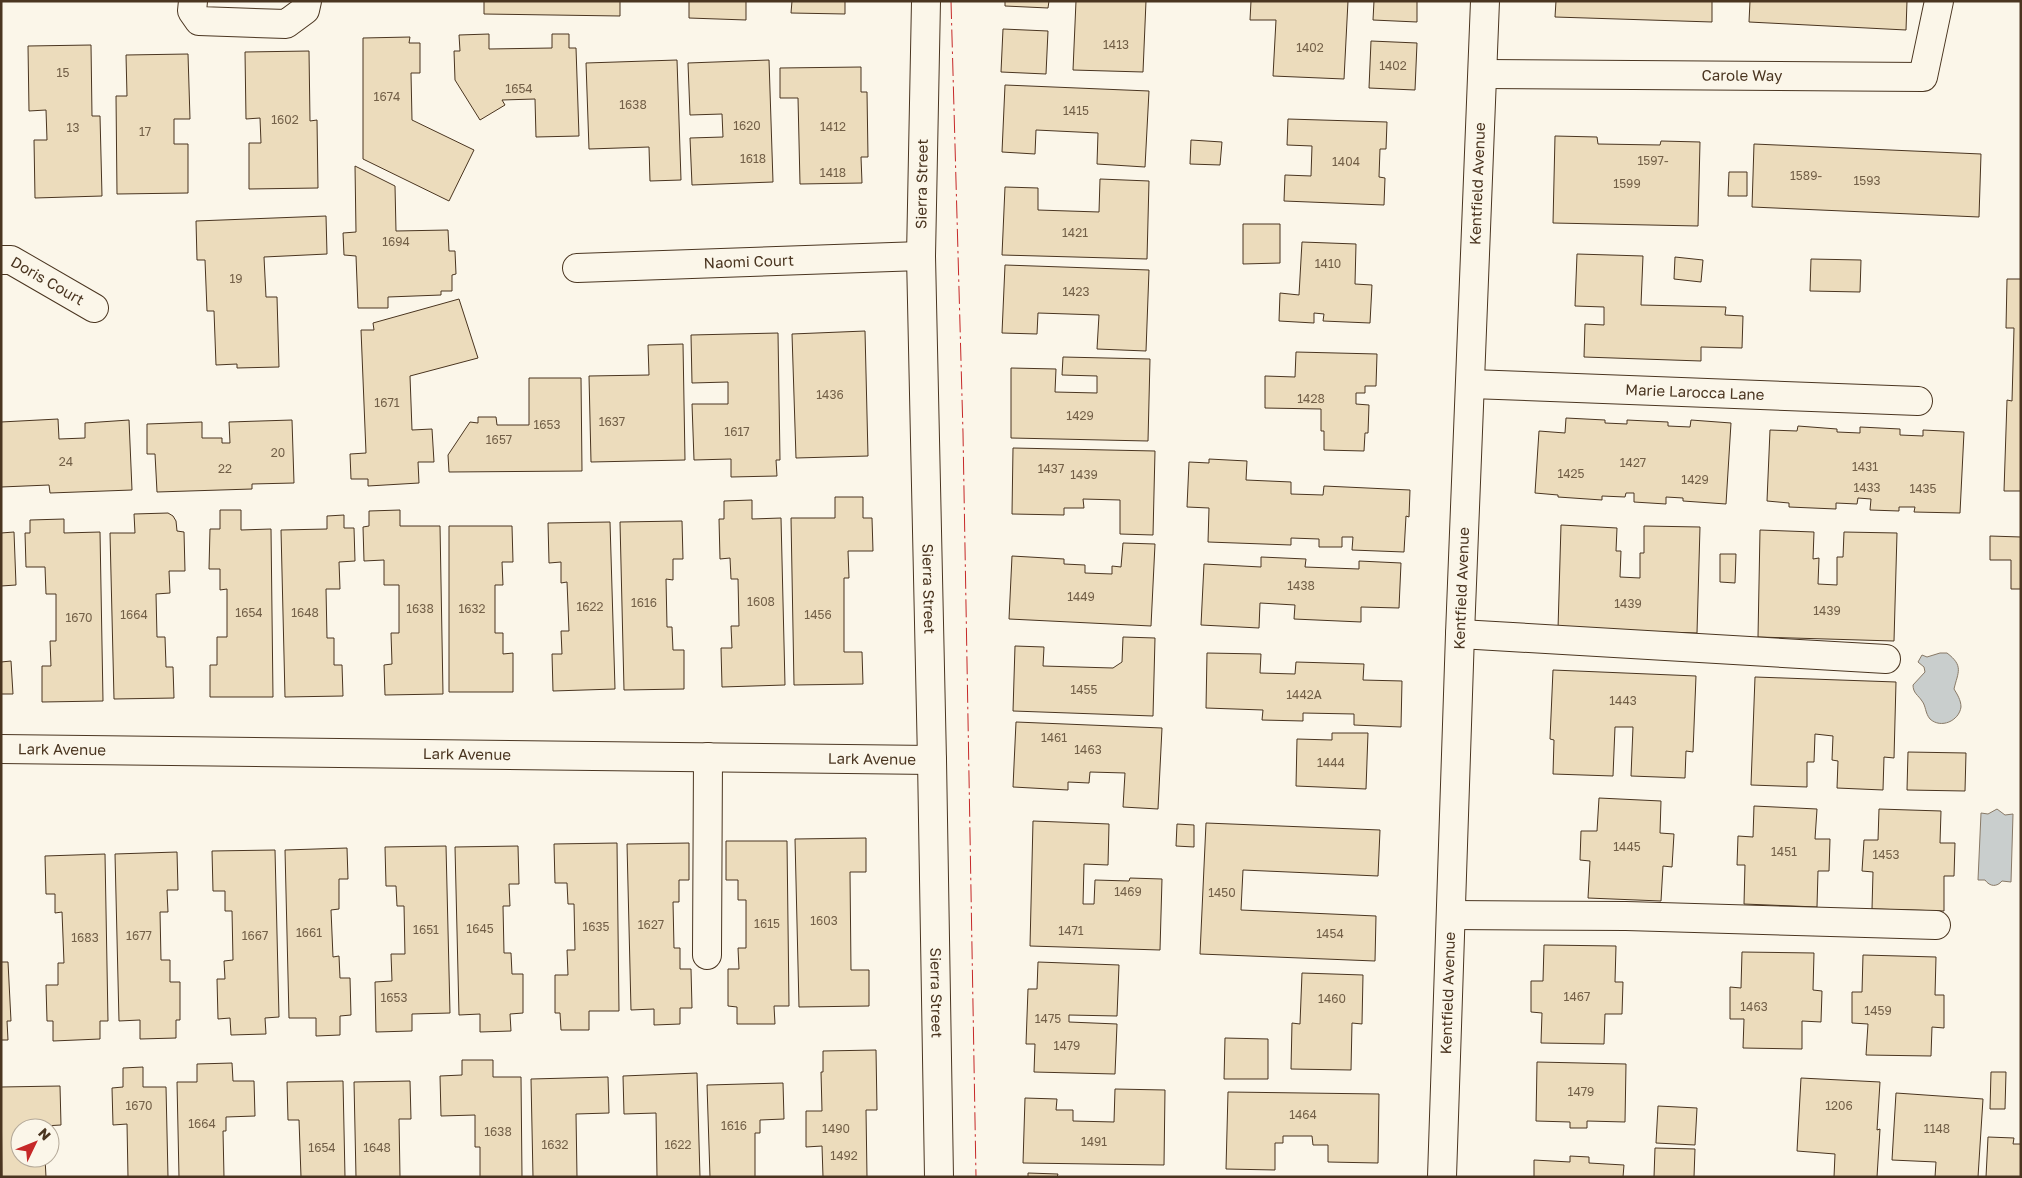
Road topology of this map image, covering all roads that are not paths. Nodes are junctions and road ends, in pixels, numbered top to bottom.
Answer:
1 (193, 1) edge
2 (307, 1) edge
3 (926, 1) edge
4 (1485, 1) edge
5 (1939, 1) edge
6 (1483, 74) junction
7 (921, 256) junction
8 (1, 260) edge
9 (576, 268) dead end
10 (94, 308) dead end
11 (1471, 384) junction
12 (1918, 401) dead end
13 (1460, 634) junction
14 (1886, 660) dead end
15 (1, 749) edge
16 (708, 757) junction
17 (932, 760) junction
18 (1451, 915) junction
19 (1936, 925) dead end
20 (707, 955) dead end
21 (939, 1177) edge
22 (1442, 1177) edge

1 - 2 street
3 - 7 street, Sierra Street
4 - 6 street, Kentfield Avenue
5 - 6 street, Carole Way
6 - 11 street, Kentfield Avenue
7 - 9 street, Naomi Court
7 - 17 street, Sierra Street
8 - 10 street, Doris Court
11 - 12 street, Marie Larocca Lane
11 - 13 street, Kentfield Avenue
13 - 14 street
13 - 18 street, Kentfield Avenue
15 - 16 street, Lark Avenue
16 - 17 street, Lark Avenue
16 - 20 street
17 - 21 street, Sierra Street
18 - 19 street
18 - 22 street, Kentfield Avenue

